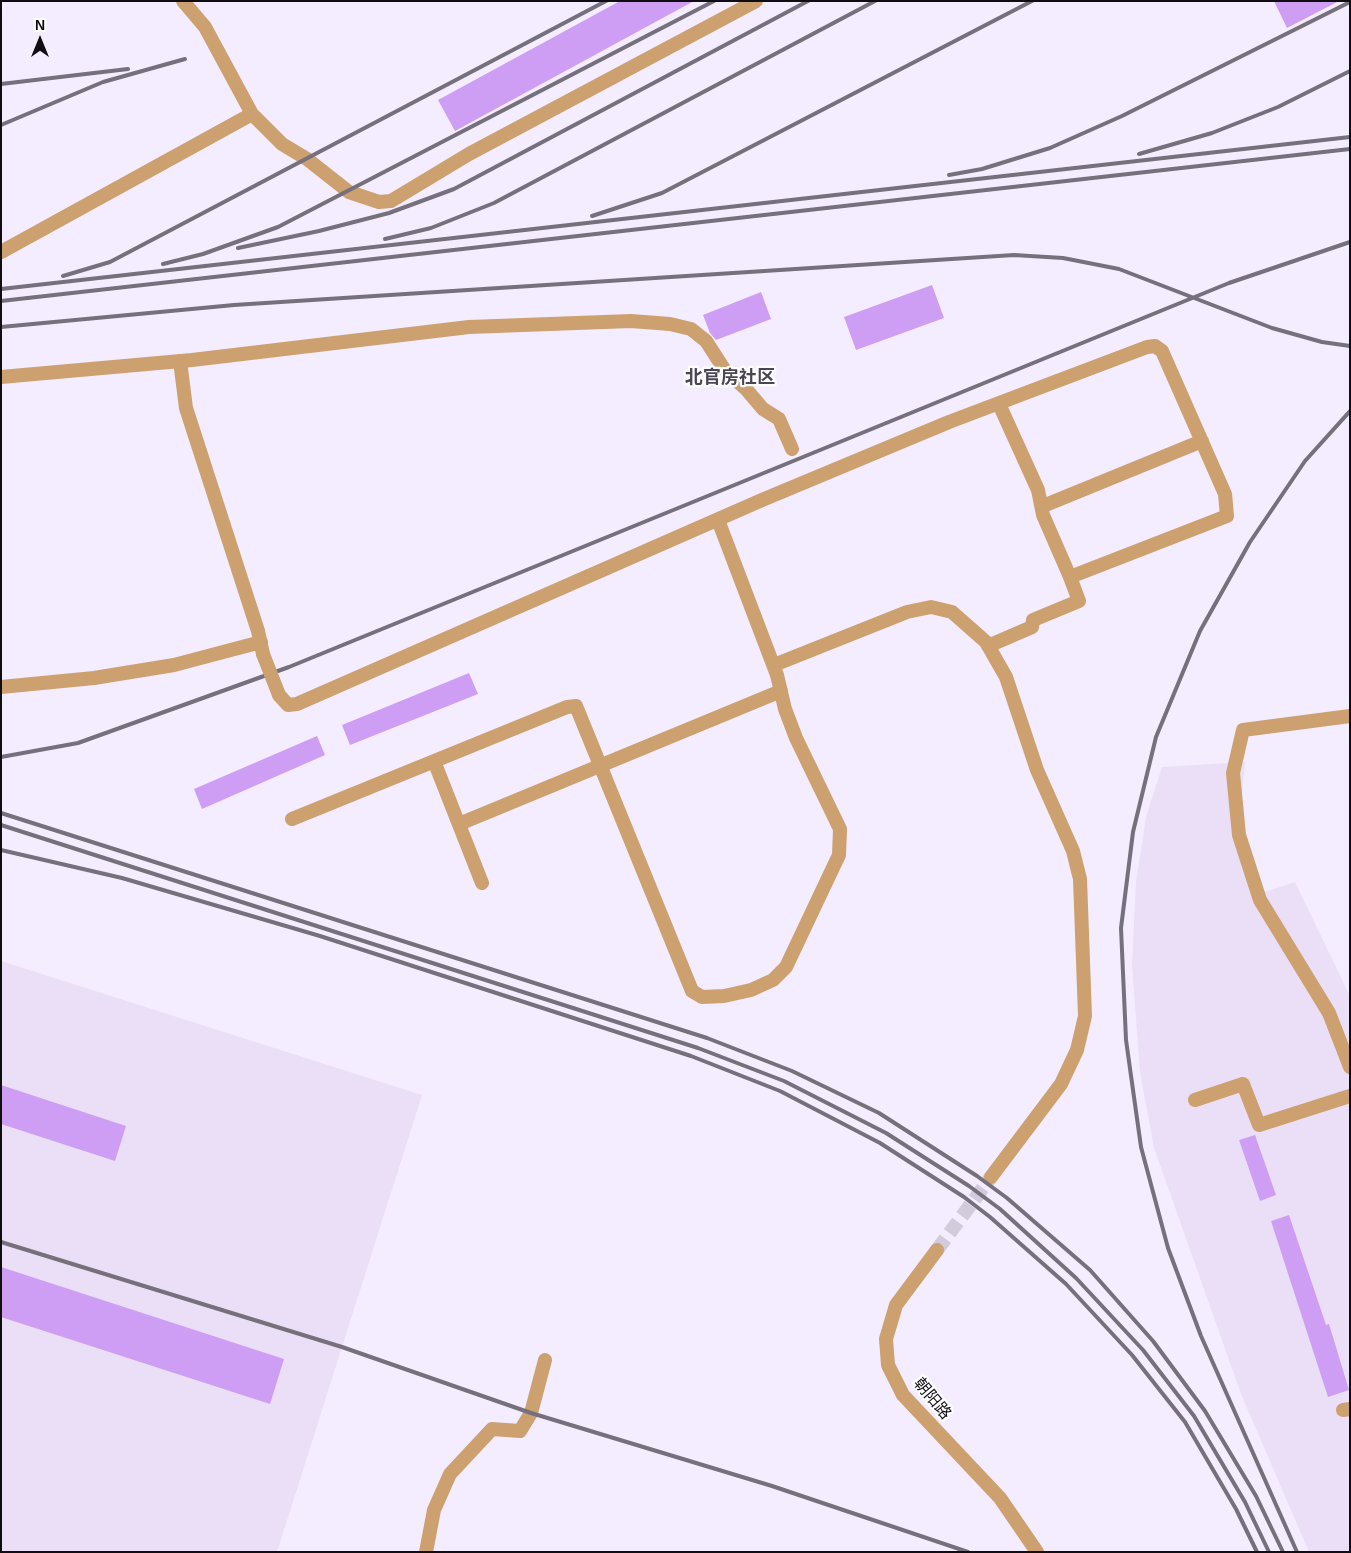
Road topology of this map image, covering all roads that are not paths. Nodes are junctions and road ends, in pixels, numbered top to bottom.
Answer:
1 (183, 1) edge
2 (756, 1) edge
3 (252, 114) junction
4 (1, 252) edge
5 (180, 361) junction
6 (1, 376) edge
7 (999, 404) junction
8 (1202, 441) junction
9 (792, 449) dead end
10 (1042, 506) junction
11 (718, 520) junction
12 (1070, 577) junction
13 (988, 646) junction
14 (262, 648) junction
15 (774, 665) junction
16 (1, 687) edge
17 (781, 691) junction
18 (1350, 716) edge
19 (434, 761) junction
20 (601, 766) junction
21 (292, 818) dead end
22 (459, 824) junction
23 (482, 883) dead end
24 (1350, 1067) edge
25 (1350, 1096) edge
26 (1195, 1100) dead end
27 (990, 1178) tunnel mouth
28 (937, 1250) tunnel mouth
29 (545, 1360) dead end
30 (426, 1552) edge
31 (1037, 1552) edge

1 - 3 street
2 - 3 street
3 - 4 street
5 - 6 street
5 - 9 street
5 - 14 street
7 - 8 street
7 - 10 street
7 - 11 street
8 - 10 street
8 - 12 street
10 - 12 street
11 - 14 street, bridge
11 - 15 street
12 - 13 street
13 - 15 street
13 - 27 street
14 - 16 street
15 - 17 street
17 - 20 street
17 - 20 street
18 - 24 street
19 - 20 street
19 - 21 street
19 - 22 street
20 - 22 street
22 - 23 street
25 - 26 street
28 - 31 street, 朝阳路
29 - 30 street

